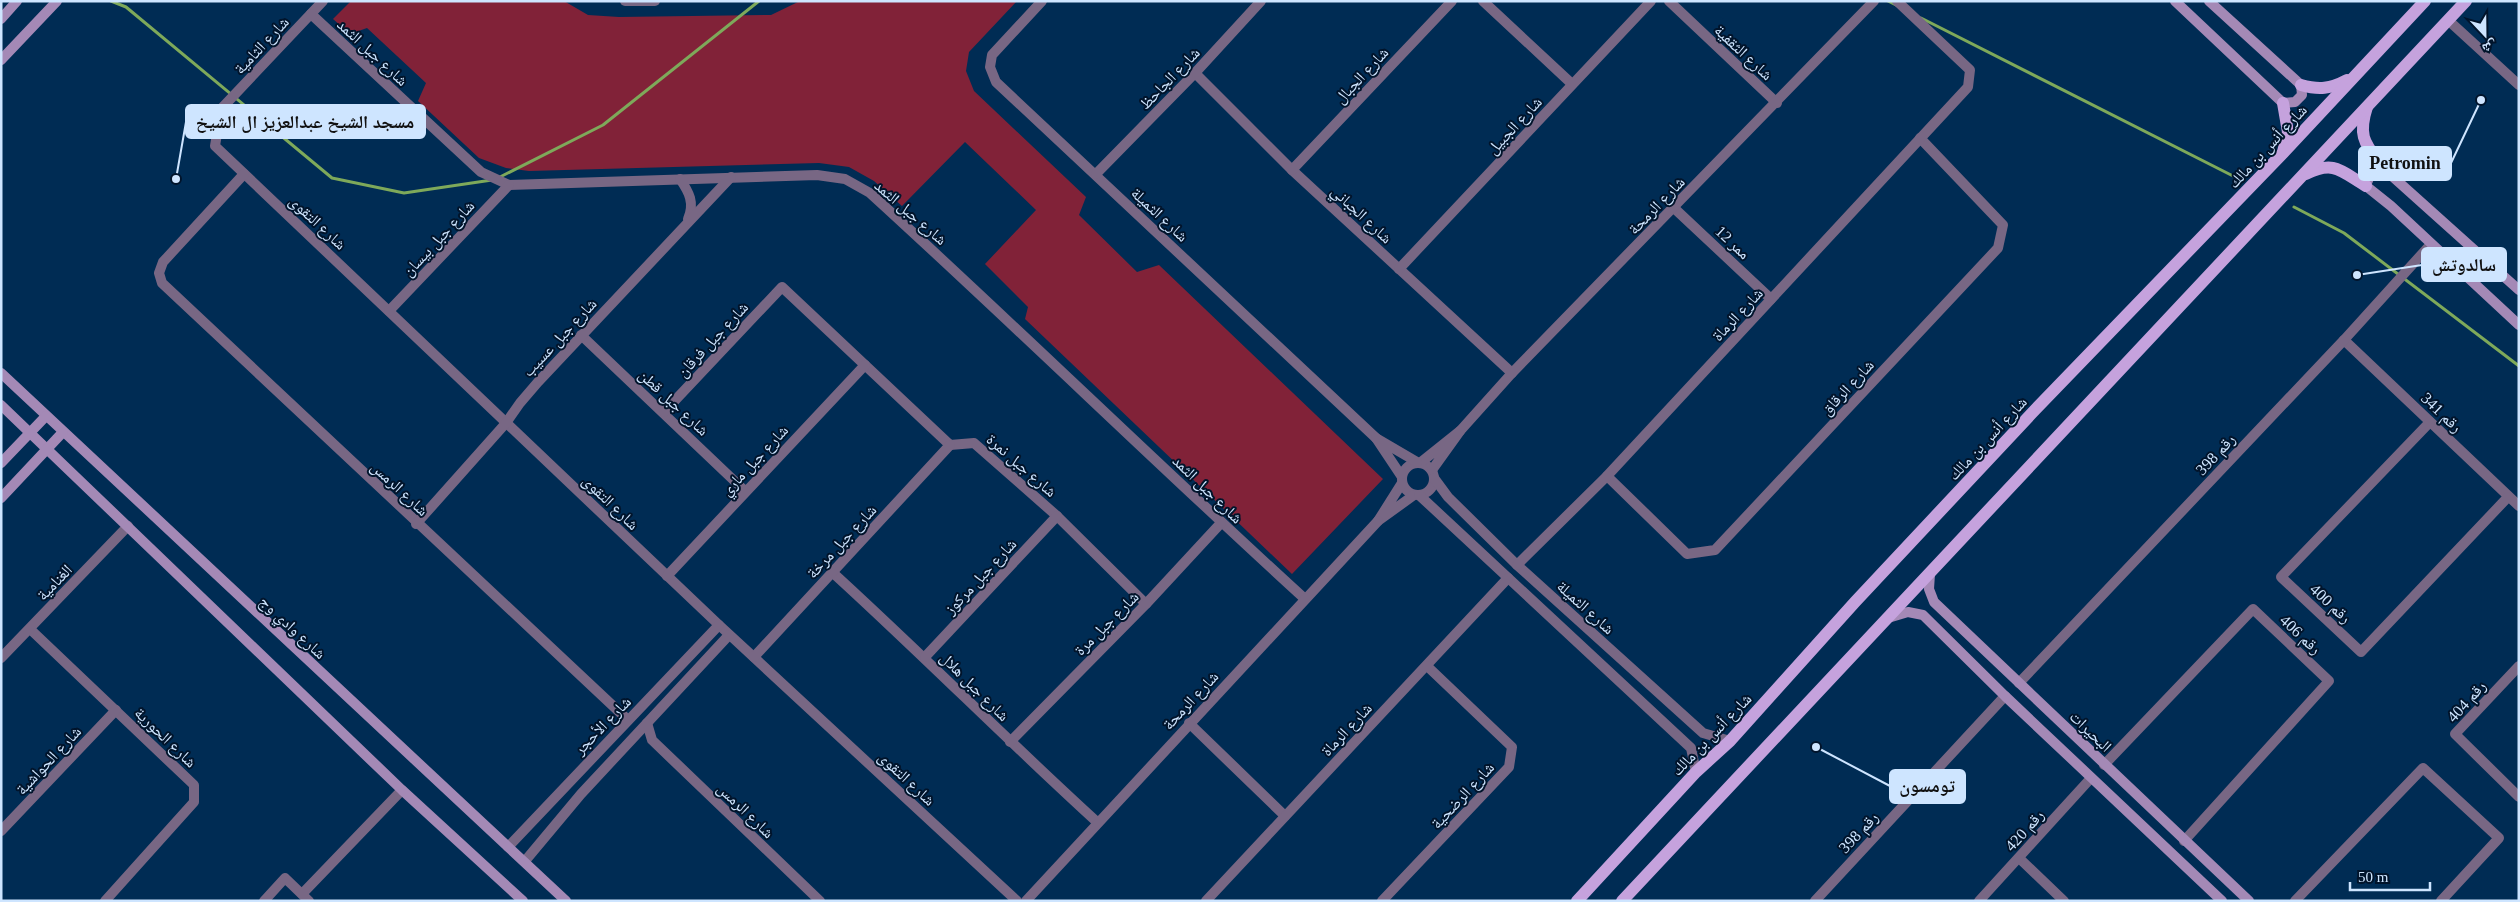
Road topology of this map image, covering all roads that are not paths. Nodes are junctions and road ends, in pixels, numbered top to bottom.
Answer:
1 (17, 1) edge
2 (57, 1) edge
3 (323, 1) edge
4 (625, 1) edge
5 (655, 1) edge
6 (1042, 1) edge
7 (1261, 1) edge
8 (1452, 1) edge
9 (1482, 1) edge
10 (1651, 1) edge
11 (1669, 1) edge
12 (1874, 1) edge
13 (1897, 1) edge
14 (2176, 1) edge
15 (2209, 1) edge
16 (2424, 1) edge
17 (2466, 1) edge
18 (311, 14) junction
19 (1, 19) edge
20 (2448, 20) junction
21 (1, 60) edge
22 (1196, 73) junction
23 (2354, 77) junction
24 (1572, 84) junction
25 (2301, 85) junction
26 (2519, 85) edge
27 (1776, 103) junction
28 (2283, 103) junction
29 (2368, 105) junction
30 (221, 110) joint
31 (1920, 138) junction
32 (2283, 153) junction
33 (2383, 168) junction
34 (1292, 170) junction
35 (244, 174) junction
36 (1096, 174) junction
37 (731, 177) junction
38 (2299, 178) junction
39 (680, 179) junction
40 (508, 185) junction
41 (2366, 186) junction
42 (1674, 208) junction
43 (686, 223) junction
44 (2432, 244) junction
45 (1399, 269) junction
46 (2519, 290) edge
47 (1771, 299) junction
48 (389, 311) junction
49 (2519, 325) edge
50 (581, 335) junction
51 (2344, 340) junction
52 (864, 365) junction
53 (1, 373) edge
54 (1512, 374) junction
55 (1, 405) edge
56 (664, 412) junction
57 (46, 416) junction
58 (2430, 422) junction
59 (506, 423) junction
60 (1460, 431) junction
61 (63, 432) junction
62 (31, 433) junction
63 (1376, 438) junction
64 (950, 445) junction
65 (49, 449) junction
66 (1419, 462) junction
67 (1, 463) edge
68 (1433, 474) junction
69 (1607, 476) junction
70 (1402, 480) junction
71 (745, 491) junction
72 (1417, 495) junction
73 (2508, 496) junction
74 (1, 498) edge
75 (2519, 506) edge
76 (1057, 516) junction
77 (1378, 521) junction
78 (1221, 523) junction
79 (416, 524) junction
80 (128, 526) junction
81 (1517, 565) junction
82 (832, 572) junction
83 (1930, 574) junction
84 (667, 576) junction
85 (1508, 578) junction
86 (1305, 599) junction
87 (1146, 604) junction
88 (1887, 618) junction
89 (1954, 621) junction
90 (718, 625) junction
91 (30, 630) junction
92 (1940, 632) junction
93 (729, 635) junction
94 (925, 656) junction
95 (754, 657) junction
96 (1, 658) edge
97 (1426, 666) junction
98 (2519, 666) edge
99 (2019, 683) junction
100 (2006, 696) junction
101 (116, 710) junction
102 (628, 720) junction
103 (647, 723) junction
104 (1189, 723) junction
105 (633, 740) junction
106 (652, 740) junction
107 (1730, 741) junction
108 (1010, 742) junction
109 (2104, 765) junction
110 (1696, 772) junction
111 (2091, 778) junction
112 (569, 783) junction
113 (402, 790) junction
114 (581, 794) junction
115 (2519, 798) edge
116 (1286, 816) junction
117 (1097, 822) junction
118 (1, 831) edge
119 (2184, 841) junction
120 (508, 847) junction
121 (2019, 858) junction
122 (525, 861) junction
123 (306, 897) edge
124 (105, 901) edge
125 (264, 901) edge
126 (523, 901) edge
127 (566, 901) edge
128 (820, 901) edge
129 (1017, 901) edge
130 (1026, 901) edge
131 (1206, 901) edge
132 (1382, 901) edge
133 (1577, 901) edge
134 (1622, 901) edge
135 (1815, 901) edge
136 (1979, 901) edge
137 (2064, 901) edge
138 (2222, 901) edge
139 (2249, 901) edge
140 (2295, 901) edge
141 (2441, 901) edge

1 - 19 street
2 - 21 street
3 - 18 street, شارع الثامية
4 - 5 street
6 - 36 street, شارع الثميلة
7 - 22 street, شارع الجاحظ
8 - 34 street, شارع الجبال
9 - 24 street
10 - 24 street, شارع الجبيل
11 - 27 street, شارع الثقفية
12 - 27 street, شارع الرمحة
13 - 31 street, شارع الرماة
14 - 28 street
15 - 25 street
16 - 23 main road, شارع أنس بن مالك
17 - 20 main road
18 - 30 street, شارع الثامية
18 - 40 street, شارع جبل الثمد
20 - 26 street
20 - 29 main road
22 - 34 street, شارع الجباني
22 - 36 street, شارع الجاحظ
23 - 25 main road
23 - 32 main road, شارع أنس بن مالك
24 - 45 street, شارع الجبيل
25 - 28 street
27 - 42 street, شارع الرمحة
28 - 32 main road
29 - 33 main road
29 - 38 main road
30 - 35 street, شارع التقوى
31 - 47 street, شارع الرماة
31 - 69 street, شارع الرقاق
32 - 107 main road, شارع أنس بن مالك
33 - 41 street
33 - 46 street
34 - 45 street, شارع الجباني
35 - 48 street, شارع التقوى
35 - 79 street, شارع الرمس
36 - 63 street, شارع الثميلة
37 - 39 street, شارع جبل الثمد
37 - 43 street, شارع جبل عسيب
37 - 78 street, شارع جبل الثمد
38 - 41 main road
38 - 83 main road
39 - 40 street, شارع جبل الثمد
39 - 43 street
40 - 48 street, شارع جبل بيسان
41 - 44 street
42 - 47 street, ممر 12
42 - 54 street, شارع الرمحة
43 - 50 street, شارع جبل عسيب
44 - 49 street
44 - 51 street, رقم 398
45 - 54 street, شارع الجباني
47 - 69 street, شارع الرماة
48 - 59 street, شارع التقوى
50 - 56 street, شارع جبل قطن
50 - 59 street, شارع جبل عسيب
51 - 58 street, رقم 341
51 - 99 street, رقم 398
52 - 56 street, شارع جبل فرقان
52 - 64 street
52 - 71 street, شارع جبل ماري
53 - 57 street, شارع وادي وج
54 - 60 street, شارع الرمحة
55 - 62 street
56 - 71 street, شارع جبل قطن
57 - 61 street, شارع وادي وج
57 - 62 street
58 - 73 street, رقم 341
58 - 73 street, رقم 400
59 - 79 street, شارع جبل عسيب
59 - 84 street, شارع التقوى
60 - 66 street
60 - 68 street
61 - 65 street
61 - 120 street, شارع وادي وج
62 - 65 street
62 - 67 street
63 - 66 street
63 - 70 street
64 - 76 street, شارع جبل نمرة
64 - 82 street, شارع جبل مرخة
65 - 74 street
65 - 80 street
66 - 68 street
66 - 70 street
68 - 72 street
68 - 81 street, شارع الثميلة
69 - 81 street, شارع الرماة
70 - 72 street
70 - 77 street
71 - 84 street, شارع جبل ماري
72 - 77 street
72 - 85 street, شارع الثميلة
73 - 75 street, رقم 341
76 - 87 street, شارع جبل نمرة
76 - 94 street, شارع جبل مركوز
77 - 86 street, شارع الرمحة
78 - 86 street, شارع جبل الثمد
78 - 87 street, شارع جبل مرة
79 - 102 street, شارع الرمس
80 - 91 street, الغنامية
80 - 113 street
81 - 107 street, شارع الثميلة
82 - 94 street, شارع جبل هلال
82 - 95 street, شارع جبل مرخة
83 - 88 main road
83 - 89 street, البحيرات
84 - 90 street, شارع التقوى
85 - 97 street, شارع الرماة
85 - 110 street, شارع الثميلة
86 - 104 street, شارع الرمحة
87 - 108 street, شارع جبل مرة
88 - 92 street, البحيرات
88 - 134 main road
89 - 92 street
89 - 99 street, البحيرات
90 - 93 street, شارع التقوى
90 - 102 street, شارع الأحجر
91 - 96 street, الغنامية
91 - 101 street, شارع الحورية
92 - 100 street, البحيرات
93 - 95 street, شارع التقوى
93 - 103 street, شارع الأحجر
94 - 108 street, شارع جبل هلال
95 - 129 street, شارع التقوى
97 - 116 street, شارع الرماة
97 - 132 street, شارع الرضحية
98 - 115 street, رقم 404
99 - 109 street, البحيرات
100 - 111 street, البحيرات
100 - 135 street, رقم 398
101 - 118 street, شارع الحواشية
101 - 124 street, شارع الحورية
102 - 112 street, شارع الأحجر
103 - 105 street, شارع الأحجر
103 - 106 street, شارع الرمس
104 - 116 street
104 - 117 street, شارع الرمحة
105 - 106 street
105 - 114 street, شارع الأحجر
106 - 128 street, شارع الرمس
107 - 110 main road, شارع أنس بن مالك
108 - 117 street, شارع جبل هلال
109 - 119 street, البحيرات
109 - 119 street, رقم 406
110 - 133 main road, شارع أنس بن مالك
111 - 121 street, رقم 420
111 - 138 street, البحيرات
112 - 114 street
112 - 120 street, شارع الأحجر
113 - 123 street
113 - 126 street
114 - 122 street, شارع الأحجر
116 - 131 street, شارع الرماة
117 - 130 street, شارع الرمحة
119 - 139 street, البحيرات
120 - 122 street, شارع وادي وج
121 - 136 street, رقم 420
121 - 137 street
122 - 127 street, شارع وادي وج
123 - 125 street
140 - 141 street

